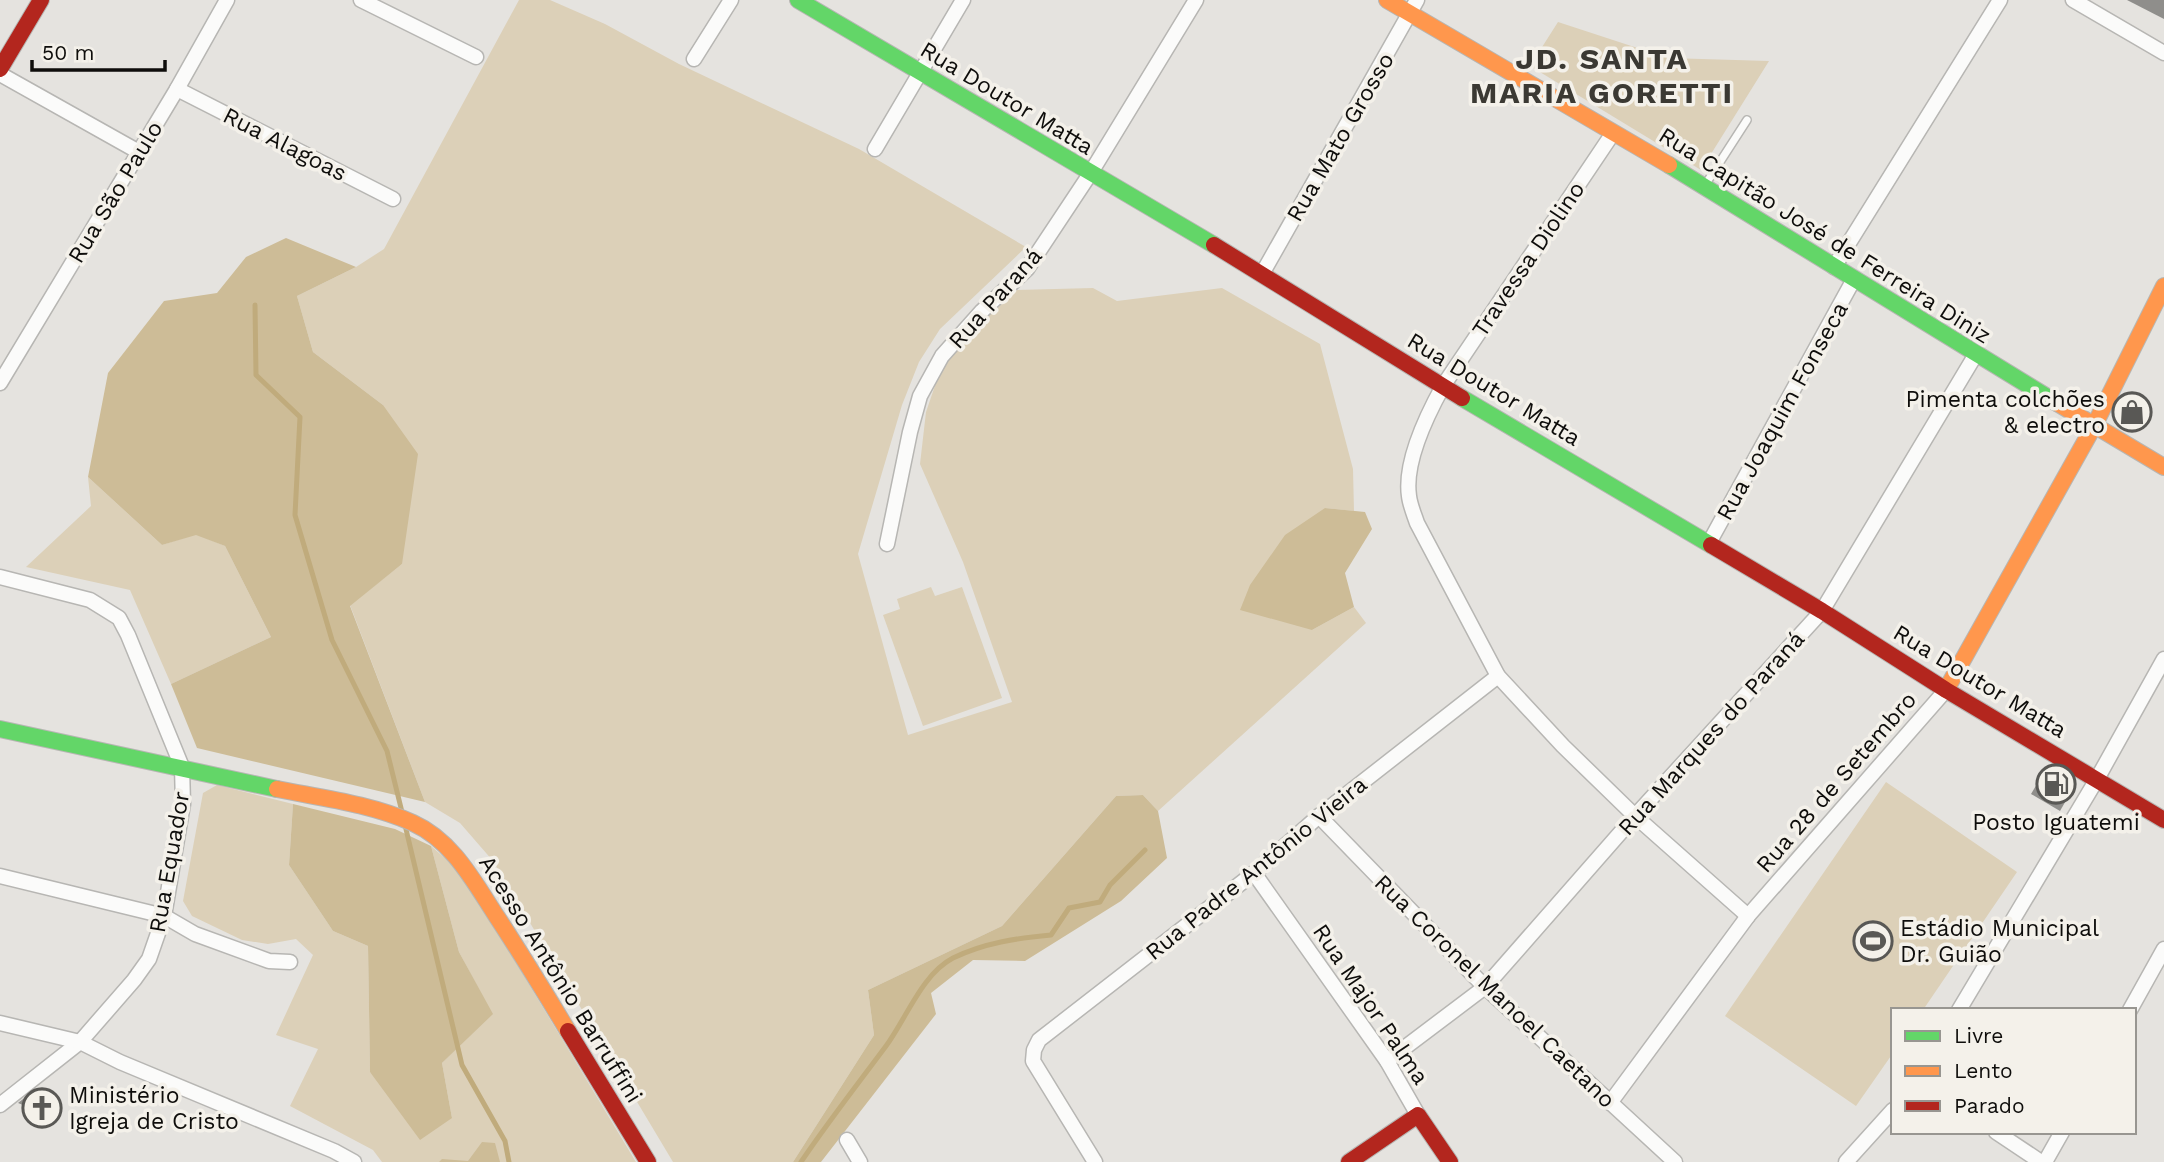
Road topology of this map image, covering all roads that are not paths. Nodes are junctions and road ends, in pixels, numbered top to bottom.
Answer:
1 (41, 0) edge
2 (227, 0) edge
3 (361, 0) edge
4 (731, 0) edge
5 (798, 0) edge
6 (963, 0) edge
7 (1196, 0) edge
8 (1387, 0) edge
9 (2000, 0) edge
10 (2073, 0) edge
11 (1413, 7) edge
12 (2164, 53) edge
13 (476, 57) dead end
14 (694, 59) dead end
15 (0, 71) edge
16 (920, 72) junction
17 (177, 89) junction
18 (1747, 120) dead end
19 (1614, 133) junction
20 (874, 149) dead end
21 (139, 152) junction
22 (1090, 174) junction
23 (1704, 186) junction
24 (393, 199) dead end
25 (1834, 267) junction
26 (1262, 274) junction
27 (1854, 279) junction
28 (2164, 286) edge
29 (1976, 354) junction
30 (0, 383) edge
31 (1443, 386) junction
32 (2095, 424) junction
33 (2164, 467) edge
34 (1709, 543) junction
35 (887, 544) dead end
36 (0, 578) edge
37 (1822, 611) junction
38 (2164, 659) edge
39 (1498, 676) junction
40 (1946, 690) junction
41 (0, 729) edge
42 (182, 767) junction
43 (2097, 779) junction
44 (1319, 816) junction
45 (1635, 816) junction
46 (2164, 820) edge
47 (1254, 873) junction
48 (0, 876) edge
49 (164, 916) junction
50 (1748, 916) junction
51 (2164, 949) edge
52 (290, 962) dead end
53 (1485, 987) junction
54 (1960, 1008) edge
55 (2131, 1008) edge
56 (0, 1023) edge
57 (80, 1042) junction
58 (1387, 1061) junction
59 (1610, 1104) junction
60 (0, 1105) edge
61 (1891, 1112) edge
62 (1418, 1115) junction
63 (1999, 1134) edge
64 (2061, 1134) edge
65 (847, 1140) dead end
66 (354, 1162) edge
67 (648, 1162) edge
68 (860, 1162) edge
69 (1095, 1162) edge
70 (1349, 1162) edge
71 (1450, 1162) edge
72 (1675, 1162) edge
73 (1846, 1162) edge
74 (2043, 1162) edge

1 - 15 street
2 - 17 street, Rua São Paulo
3 - 13 street
4 - 14 street
5 - 16 street, Rua Doutor Matta
6 - 16 street
7 - 22 street, Rua Paraná
8 - 11 street, Rua Capitão José de Ferreira Diniz
9 - 25 street
10 - 12 street
11 - 19 street, Rua Capitão José de Ferreira Diniz
11 - 26 street, Rua Mato Grosso
15 - 21 street
16 - 20 street
16 - 22 street, Rua Doutor Matta
17 - 21 street, Rua São Paulo
17 - 24 street, Rua Alagoas
18 - 23 lane
19 - 23 street, Rua Capitão José de Ferreira Diniz
19 - 31 street, Travessa Diolino
21 - 30 street, Rua São Paulo
22 - 26 street, Rua Doutor Matta
22 - 35 street, Rua Paraná
23 - 25 street, Rua Capitão José de Ferreira Diniz
25 - 27 street, Rua Capitão José de Ferreira Diniz
26 - 31 street, Rua Doutor Matta
27 - 29 street, Rua Capitão José de Ferreira Diniz
27 - 34 street, Rua Joaquim Fonseca
28 - 32 street, Rua 28 de Setembro
29 - 32 street, Rua Capitão José de Ferreira Diniz
29 - 37 street, Rua Marques do Paraná
31 - 34 street, Rua Doutor Matta
31 - 39 street, Travessa Diolino
32 - 33 street, Rua Capitão José de Ferreira Diniz
32 - 40 street, Rua 28 de Setembro
34 - 37 street, Rua Doutor Matta
36 - 42 street, Rua Equador
37 - 40 street, Rua Doutor Matta
37 - 45 street, Rua Marques do Paraná
38 - 43 street
39 - 44 street, Rua Padre Antônio Vieira
39 - 45 street, Travessa Diolino
40 - 43 street, Rua Doutor Matta
40 - 50 street, Rua 28 de Setembro
41 - 42 street, Acesso Antônio Barruffini
42 - 49 street, Rua Equador
42 - 67 street, Acesso Antônio Barruffini
43 - 46 street, Rua Doutor Matta
43 - 54 street
44 - 47 street, Rua Padre Antônio Vieira
44 - 53 street, Rua Coronel Manoel Caetano
45 - 50 street, Travessa Diolino
45 - 53 street, Rua Marques do Paraná
47 - 58 street, Rua Major Palma
47 - 69 street, Rua Padre Antônio Vieira
48 - 49 street
49 - 52 street
49 - 57 street, Rua Equador
50 - 59 street, Rua 28 de Setembro
51 - 55 street
53 - 58 street, Rua Marques do Paraná
53 - 59 street, Rua Coronel Manoel Caetano
56 - 57 street
57 - 60 street, Rua Equador
57 - 66 street
58 - 62 street, Rua Major Palma
59 - 72 street, Rua Coronel Manoel Caetano
61 - 73 street
62 - 70 street
62 - 71 street, Rua Major Palma
63 - 74 street
64 - 74 street
65 - 68 street

